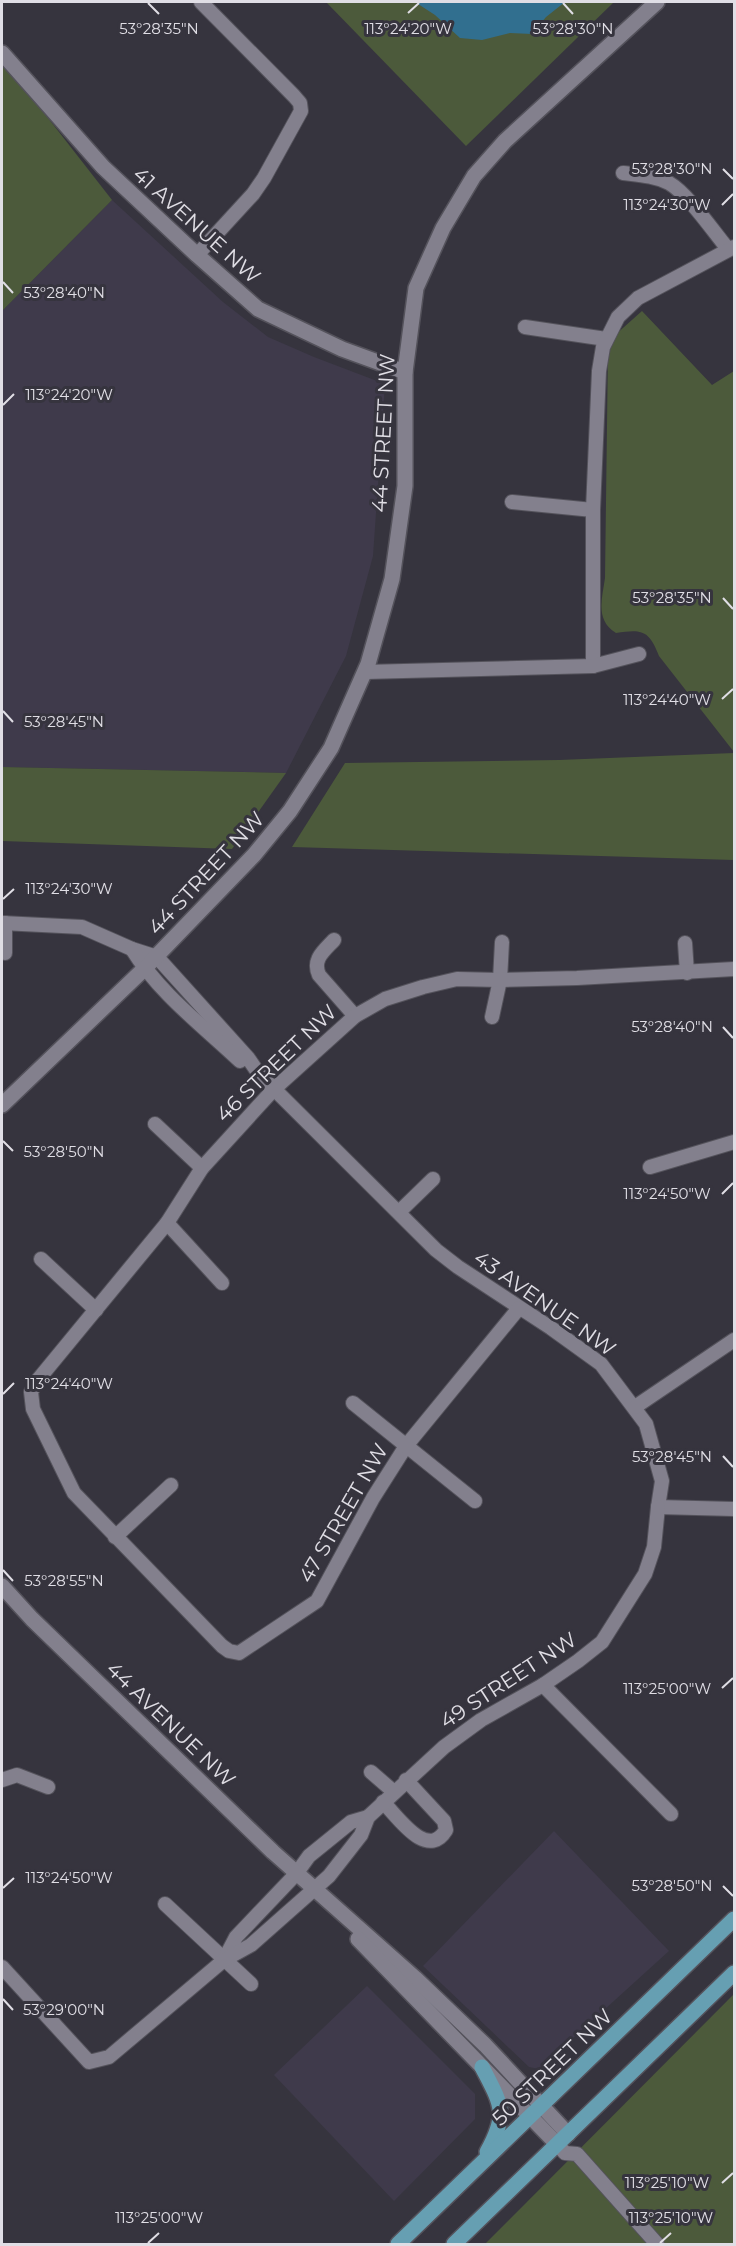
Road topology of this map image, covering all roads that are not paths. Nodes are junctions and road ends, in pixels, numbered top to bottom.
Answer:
1 (657, 2) edge
2 (201, 3) edge
3 (2, 53) edge
4 (623, 173) dead end
5 (731, 248) edge
6 (197, 255) junction
7 (525, 327) dead end
8 (606, 339) junction
9 (405, 372) junction
10 (512, 502) dead end
11 (593, 510) junction
12 (639, 654) dead end
13 (593, 666) junction
14 (365, 672) junction
15 (3, 923) edge
16 (334, 940) dead end
17 (502, 942) dead end
18 (686, 943) dead end
19 (132, 949) junction
20 (5, 953) dead end
21 (157, 957) junction
22 (144, 969) junction
23 (735, 969) edge
24 (687, 973) junction
25 (500, 980) junction
26 (355, 1016) junction
27 (492, 1017) dead end
28 (259, 1074) junction
29 (274, 1089) junction
30 (2, 1105) edge
31 (155, 1124) dead end
32 (735, 1142) edge
33 (650, 1167) dead end
34 (202, 1168) junction
35 (433, 1179) dead end
36 (399, 1212) junction
37 (167, 1222) junction
38 (41, 1259) dead end
39 (222, 1282) dead end
40 (519, 1308) junction
41 (96, 1310) junction
42 (735, 1340) edge
43 (353, 1403) dead end
44 (635, 1407) junction
45 (406, 1446) junction
46 (171, 1485) dead end
47 (475, 1502) dead end
48 (658, 1507) junction
49 (735, 1509) edge
50 (115, 1537) junction
51 (2, 1586) edge
52 (317, 1601) junction
53 (329, 1611) dead end
54 (543, 1685) junction
55 (371, 1773) dead end
56 (2, 1780) edge
57 (406, 1780) junction
58 (48, 1787) dead end
59 (394, 1792) junction
60 (383, 1802) junction
61 (671, 1814) dead end
62 (368, 1817) junction
63 (296, 1874) junction
64 (314, 1890) junction
65 (165, 1904) dead end
66 (735, 1919) edge
67 (224, 1960) junction
68 (2, 1967) edge
69 (735, 1973) edge
70 (251, 1984) dead end
71 (482, 2067) junction
72 (536, 2111) junction
73 (562, 2139) junction
74 (479, 2166) junction
75 (398, 2244) edge
76 (454, 2244) edge
77 (657, 2244) edge

1 - 9 street, 44 STREET NW
2 - 6 street
3 - 6 street, 41 AVENUE NW
4 - 5 street
5 - 8 street
6 - 9 street, 41 AVENUE NW
7 - 8 street
8 - 11 street
9 - 14 street, 44 STREET NW
10 - 11 street
11 - 13 street
12 - 13 street
13 - 14 street
14 - 21 street, 44 STREET NW
15 - 19 street
15 - 20 street
16 - 26 street, 46 STREET NW
17 - 25 street
18 - 24 street
19 - 21 street
19 - 22 street, 43 AVENUE NW
21 - 22 street, 44 STREET NW
21 - 28 street, 43 AVENUE NW
22 - 28 street, 43 AVENUE NW
22 - 30 street, 44 STREET NW
23 - 24 street, 46 STREET NW
24 - 25 street, 46 STREET NW
25 - 26 street, 46 STREET NW
25 - 27 street
26 - 29 street, 46 STREET NW
28 - 29 street, 43 AVENUE NW
29 - 34 street, 46 STREET NW
29 - 36 street, 43 AVENUE NW
31 - 34 street
32 - 33 street
34 - 37 street, 46 STREET NW
35 - 36 street
36 - 40 street, 43 AVENUE NW
37 - 39 street
37 - 41 street, 46 STREET NW
38 - 41 street
40 - 44 street, 43 AVENUE NW
40 - 45 street, 47 STREET NW
41 - 50 street, 46 STREET NW
42 - 44 street
43 - 45 street, 47 STREET NW
44 - 48 street, 43 AVENUE NW
45 - 47 street, 47 STREET NW
45 - 52 street, 47 STREET NW
46 - 50 street
48 - 49 street
48 - 54 street, 49 STREET NW
50 - 52 street, 47 STREET NW
51 - 63 street, 44 AVENUE NW
52 - 53 street, 47 STREET NW
54 - 57 street, 49 STREET NW
54 - 61 street
55 - 59 street
56 - 58 street
57 - 59 street, 49 STREET NW
57 - 60 street
59 - 60 street, 49 STREET NW
60 - 62 street, 49 STREET NW
62 - 63 street, 49 STREET NW
62 - 64 street, 49 STREET NW
63 - 64 street, 44 AVENUE NW
63 - 67 street, 49 STREET NW
64 - 67 street, 49 STREET NW
64 - 71 street, 44 AVENUE NW
64 - 72 street, 44 AVENUE NW
65 - 67 street
66 - 72 main road, 50 STREET NW
67 - 68 street
67 - 70 street
69 - 73 main road
71 - 72 street, 44 AVENUE NW
71 - 74 main road
72 - 73 street, 44 AVENUE NW
72 - 74 main road, 50 STREET NW
73 - 76 main road
73 - 77 street, 44 AVENUE NW
74 - 75 main road, 50 STREET NW

